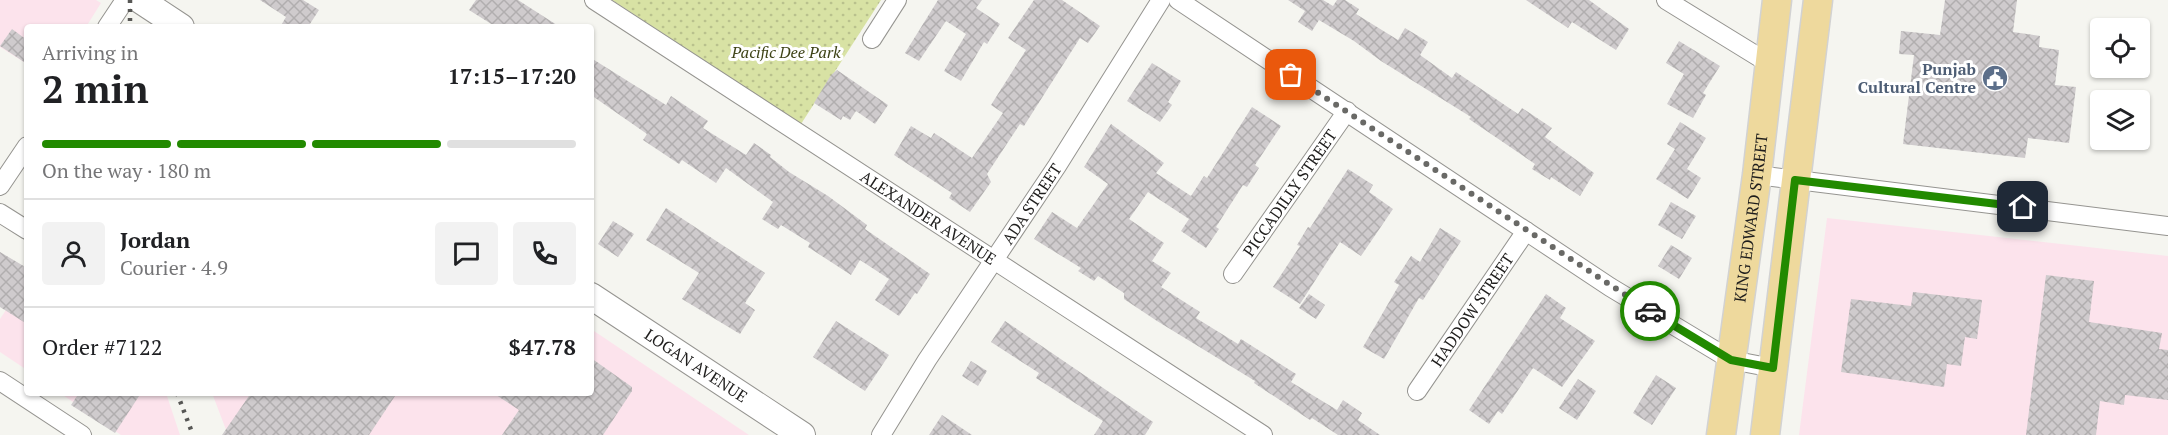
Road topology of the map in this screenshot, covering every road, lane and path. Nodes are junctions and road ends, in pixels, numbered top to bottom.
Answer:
1 (125, 0) edge
2 (140, 0) edge
3 (594, 0) edge
4 (897, 0) edge
5 (1161, 0) edge
6 (1178, 0) edge
7 (1666, 0) edge
8 (1778, 0) edge
9 (1818, 0) edge
10 (109, 24) edge
11 (177, 24) edge
12 (872, 39) dead end
13 (1770, 64) junction
14 (1347, 111) junction
15 (24, 150) edge
16 (1757, 175) junction
17 (1795, 180) junction
18 (0, 186) edge
19 (0, 213) edge
20 (2168, 226) edge
21 (24, 228) edge
22 (1526, 231) junction
23 (995, 259) junction
24 (1233, 274) dead end
25 (594, 298) edge
26 (1731, 360) junction
27 (1773, 368) junction
28 (0, 381) edge
29 (1417, 391) dead end
30 (82, 435) edge
31 (802, 435) edge
32 (881, 435) edge
33 (1263, 435) edge
34 (1721, 435) edge
35 (1765, 435) edge

1 - 10 street
2 - 11 main road
3 - 23 street, ALEXANDER AVENUE
4 - 12 street
5 - 23 street, ADA STREET
6 - 14 street
7 - 13 street
8 - 13 main road, KING EDWARD STREET
9 - 17 main road
13 - 16 main road, KING EDWARD STREET
14 - 22 street
14 - 24 street, PICCADILLY STREET
15 - 18 street
16 - 17 street
16 - 26 main road, KING EDWARD STREET
17 - 20 street
17 - 27 main road
19 - 21 street
22 - 26 street
22 - 29 street, HADDOW STREET
23 - 32 street, ADA STREET
23 - 33 street, ALEXANDER AVENUE
25 - 31 main road, LOGAN AVENUE
26 - 27 street
26 - 34 main road, KING EDWARD STREET
27 - 35 main road
28 - 30 street

